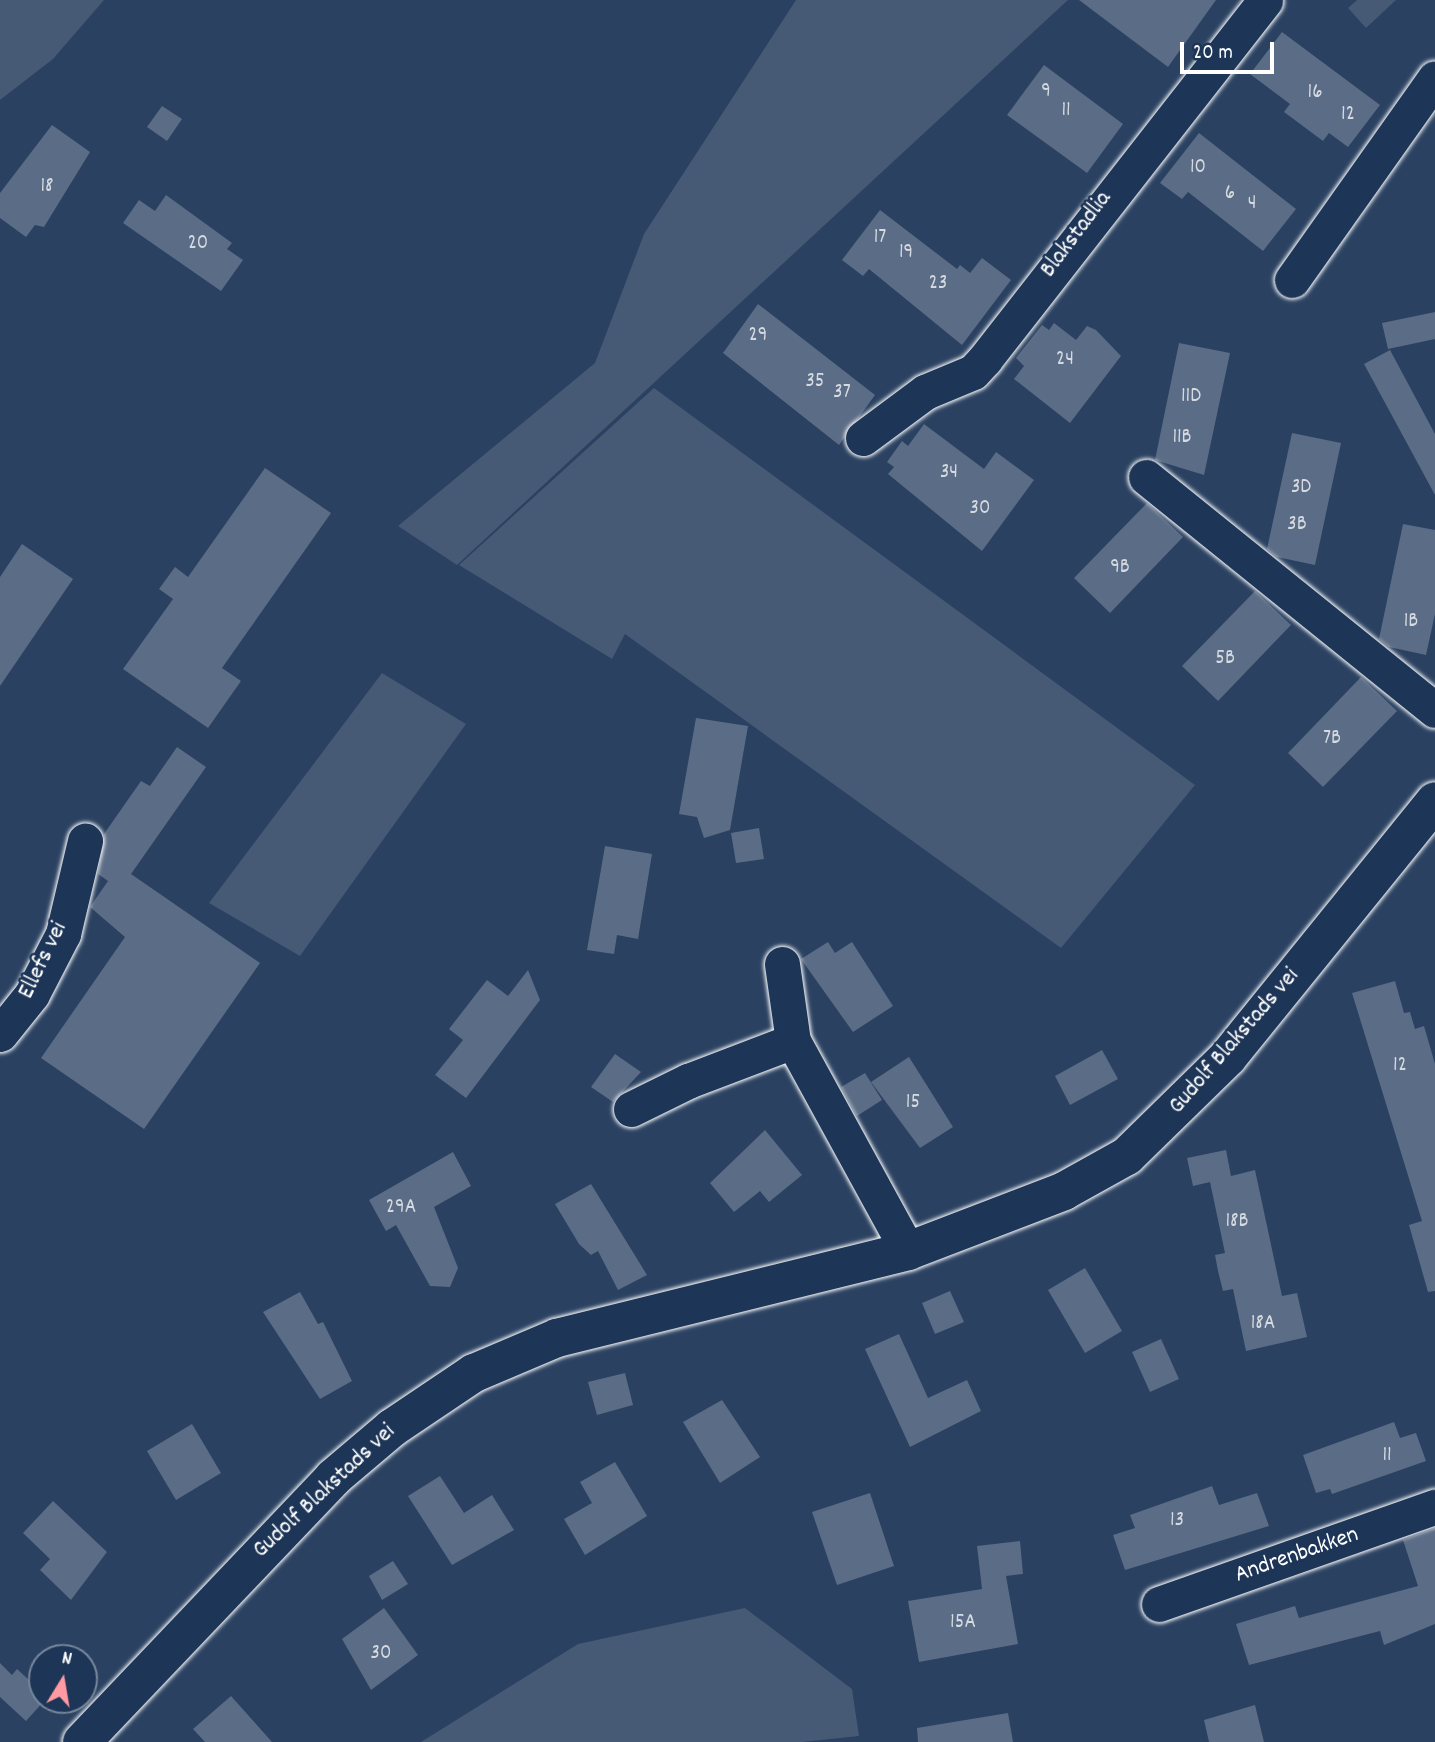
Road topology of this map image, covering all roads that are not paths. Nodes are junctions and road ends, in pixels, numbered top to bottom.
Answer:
1 (1265, 0) edge
2 (1435, 78) edge
3 (1292, 279) dead end
4 (863, 438) dead end
5 (1146, 477) dead end
6 (1435, 710) edge
7 (1435, 801) edge
8 (85, 841) dead end
9 (782, 964) dead end
10 (0, 1034) edge
11 (793, 1041) junction
12 (631, 1109) dead end
13 (908, 1251) junction
14 (1435, 1507) edge
15 (1159, 1604) dead end
16 (82, 1742) edge

1 - 4 street, Blakstadlia
2 - 3 street
5 - 6 street
7 - 13 street, Gudolf Blakstads vei
8 - 10 street, Ellefs vei
9 - 11 street
11 - 12 street
11 - 13 street
13 - 16 street, Gudolf Blakstads vei
14 - 15 street, Andrenbakken

